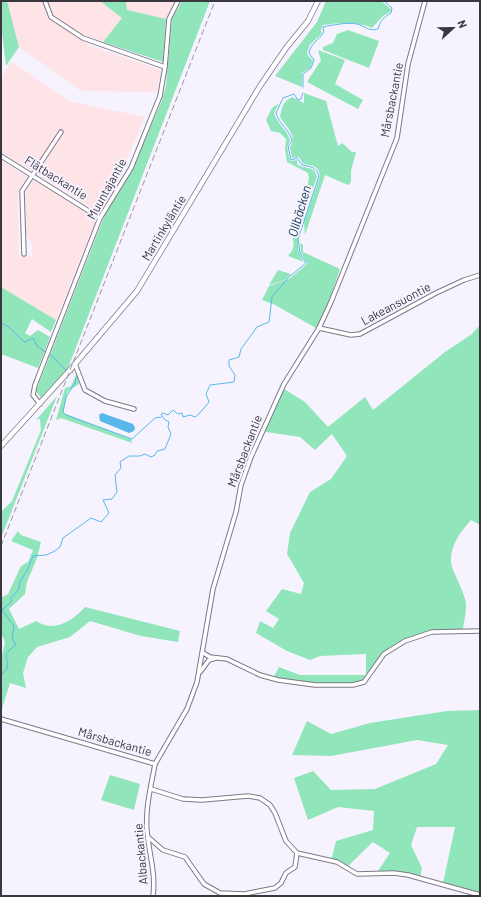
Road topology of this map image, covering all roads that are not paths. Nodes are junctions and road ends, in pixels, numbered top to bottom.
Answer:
1 (45, 1) edge
2 (178, 1) edge
3 (318, 1) edge
4 (425, 1) edge
5 (165, 67) junction
6 (61, 132) dead end
7 (1, 156) edge
8 (32, 175) junction
9 (100, 218) junction
10 (24, 254) dead end
11 (480, 275) edge
12 (319, 328) junction
13 (75, 364) junction
14 (40, 404) junction
15 (134, 409) dead end
16 (1, 446) edge
17 (480, 632) edge
18 (202, 653) junction
19 (217, 658) junction
20 (200, 672) junction
21 (1, 719) edge
22 (156, 764) junction
23 (151, 789) junction
24 (148, 837) junction
25 (297, 853) junction
26 (480, 895) edge
27 (153, 896) edge

1 - 5 street
2 - 5 street, Muuntajantie
3 - 13 street, Martinkyläntie
4 - 12 street, Mårsbackantie
5 - 9 street, Muuntajantie
6 - 8 street
7 - 8 street, Flätbackantie
8 - 9 street, Flätbackantie
8 - 10 street
9 - 14 street, Muuntajantie
11 - 12 street, Lakeansuontie
12 - 18 street, Mårsbackantie
13 - 14 street, Martinkyläntie
13 - 15 street
14 - 16 street, Martinkyläntie
17 - 19 street
18 - 19 street
18 - 20 street, Mårsbackantie
19 - 20 street
20 - 22 street, Mårsbackantie
21 - 22 street, Mårsbackantie
22 - 23 street, Albackantie
23 - 24 street, Albackantie
23 - 25 street
24 - 25 street
24 - 27 street, Albackantie
25 - 26 street

